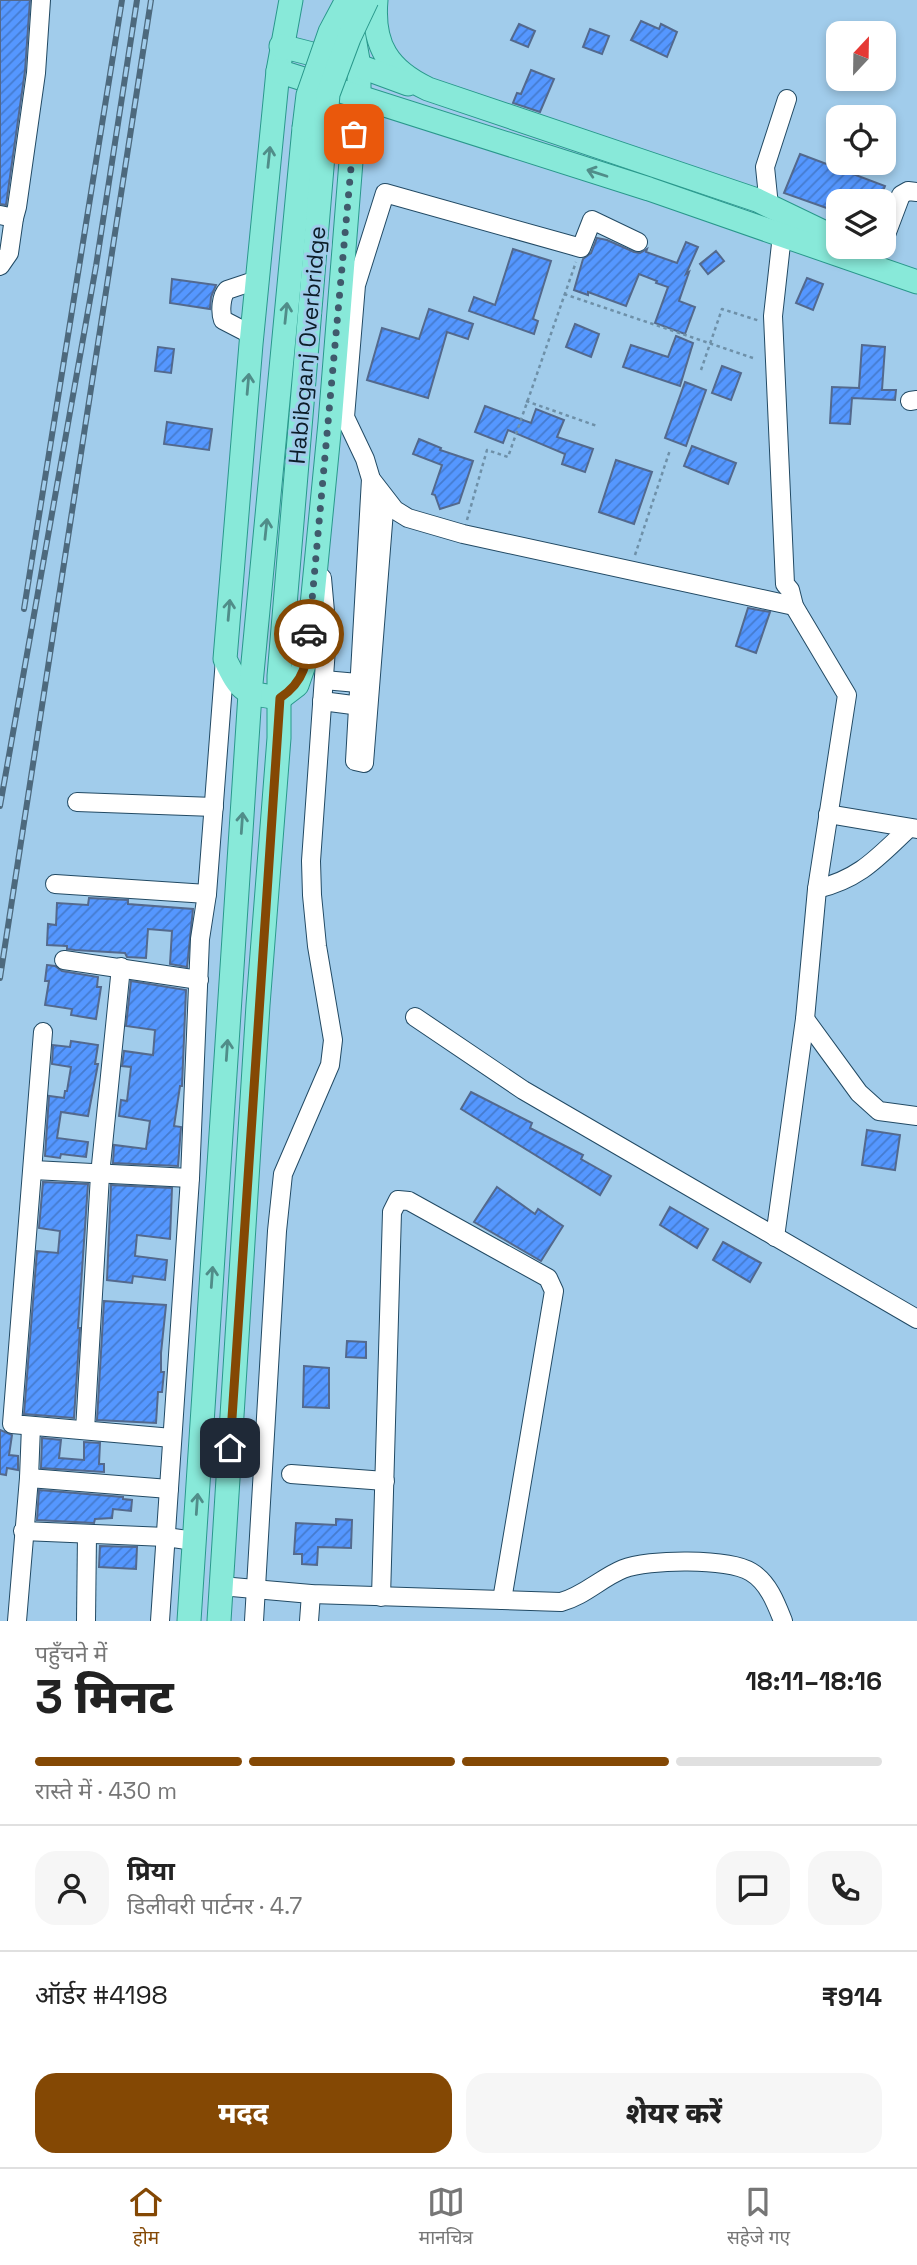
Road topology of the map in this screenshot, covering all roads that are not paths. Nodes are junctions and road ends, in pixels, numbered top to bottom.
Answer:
1 (41, 0) edge
2 (291, 0) edge
3 (347, 0) edge
4 (367, 0) edge
5 (376, 0) edge
6 (281, 46) junction
7 (359, 65) junction
8 (278, 71) junction
9 (359, 97) junction
10 (787, 99) dead end
11 (917, 192) edge
12 (763, 203) junction
13 (896, 206) edge
14 (7, 216) edge
15 (787, 225) junction
16 (826, 236) edge
17 (826, 236) edge
18 (638, 242) dead end
19 (896, 258) edge
20 (887, 259) edge
21 (0, 266) edge
22 (917, 266) edge
23 (257, 280) junction
24 (917, 282) edge
25 (252, 335) junction
26 (371, 479) junction
27 (384, 498) junction
28 (318, 540) junction
29 (792, 598) junction
30 (225, 659) junction
31 (324, 680) junction
32 (364, 684) junction
33 (250, 694) junction
34 (280, 698) junction
35 (322, 701) junction
36 (76, 802) dead end
37 (214, 807) junction
38 (828, 814) junction
39 (913, 829) edge
40 (55, 884) dead end
41 (817, 889) junction
42 (207, 894) junction
43 (64, 960) dead end
44 (121, 967) junction
45 (199, 980) junction
46 (415, 1017) dead end
47 (805, 1019) junction
48 (43, 1032) dead end
49 (917, 1116) edge
50 (33, 1170) junction
51 (100, 1175) junction
52 (190, 1178) junction
53 (775, 1237) junction
54 (917, 1319) edge
55 (31, 1426) junction
56 (85, 1430) junction
57 (173, 1438) junction
58 (291, 1474) dead end
59 (29, 1478) junction
60 (385, 1481) junction
61 (169, 1489) junction
62 (23, 1531) junction
63 (87, 1534) junction
64 (166, 1537) junction
65 (194, 1541) junction
66 (221, 1586) junction
67 (255, 1589) junction
68 (311, 1594) junction
69 (381, 1597) junction
70 (502, 1600) junction
71 (17, 1621) edge
72 (86, 1621) edge
73 (160, 1621) edge
74 (189, 1621) edge
75 (219, 1621) edge
76 (254, 1621) edge
77 (309, 1621) edge
78 (783, 1621) edge

1 - 14 street
2 - 6 main road
3 - 7 main road
33 -> 3 main road, Habibganj Overbridge, bridge
4 - 34 main road, Habibganj Overbridge, bridge
5 - 12 main road
6 - 7 main road
6 - 8 main road
7 - 9 main road
7 - 15 main road
8 - 9 main road
23 -> 8 main road
15 -> 9 main road
9 - 28 main road
10 - 12 street
11 - 13 street
12 - 15 main road
14 - 21 street
15 - 16 main road
15 - 17 main road
15 - 29 street
18 - 26 street
19 - 22 main road
20 - 24 main road
23 - 25 main road
23 - 25 street
30 -> 25 main road
26 - 27 street
26 - 32 street
27 - 29 street
27 - 32 street
28 - 31 street
28 - 34 main road
29 - 38 street
30 - 33 main road
30 - 37 street
31 - 32 street
31 - 35 street
32 - 35 street
33 - 34 main road
65 -> 33 main road, Habibganj Overbridge
34 - 66 main road, Habibganj Overbridge
35 - 67 street
36 - 37 street
37 - 42 street
38 - 39 street
38 - 41 street
39 - 41 street
40 - 42 street
41 - 47 street
42 - 45 street
43 - 44 street
44 - 45 street
44 - 51 street
45 - 52 street
46 - 53 street
47 - 49 street
47 - 53 street
48 - 50 street
50 - 51 street
50 - 55 street
51 - 52 street
51 - 56 street
52 - 57 street
53 - 54 street
55 - 56 street
55 - 59 street
56 - 57 street
57 - 61 street
58 - 60 street
59 - 61 street
59 - 62 street
60 - 69 street
60 - 70 street
61 - 64 street
62 - 63 street
62 - 71 street
63 - 64 street
63 - 72 street
64 - 65 street
64 - 73 street
65 - 74 main road, Habibganj Overbridge
66 - 67 street
66 - 75 main road, Habibganj Overbridge
67 - 68 street
67 - 76 street
68 - 69 street
68 - 77 street
69 - 70 street
70 - 78 street

